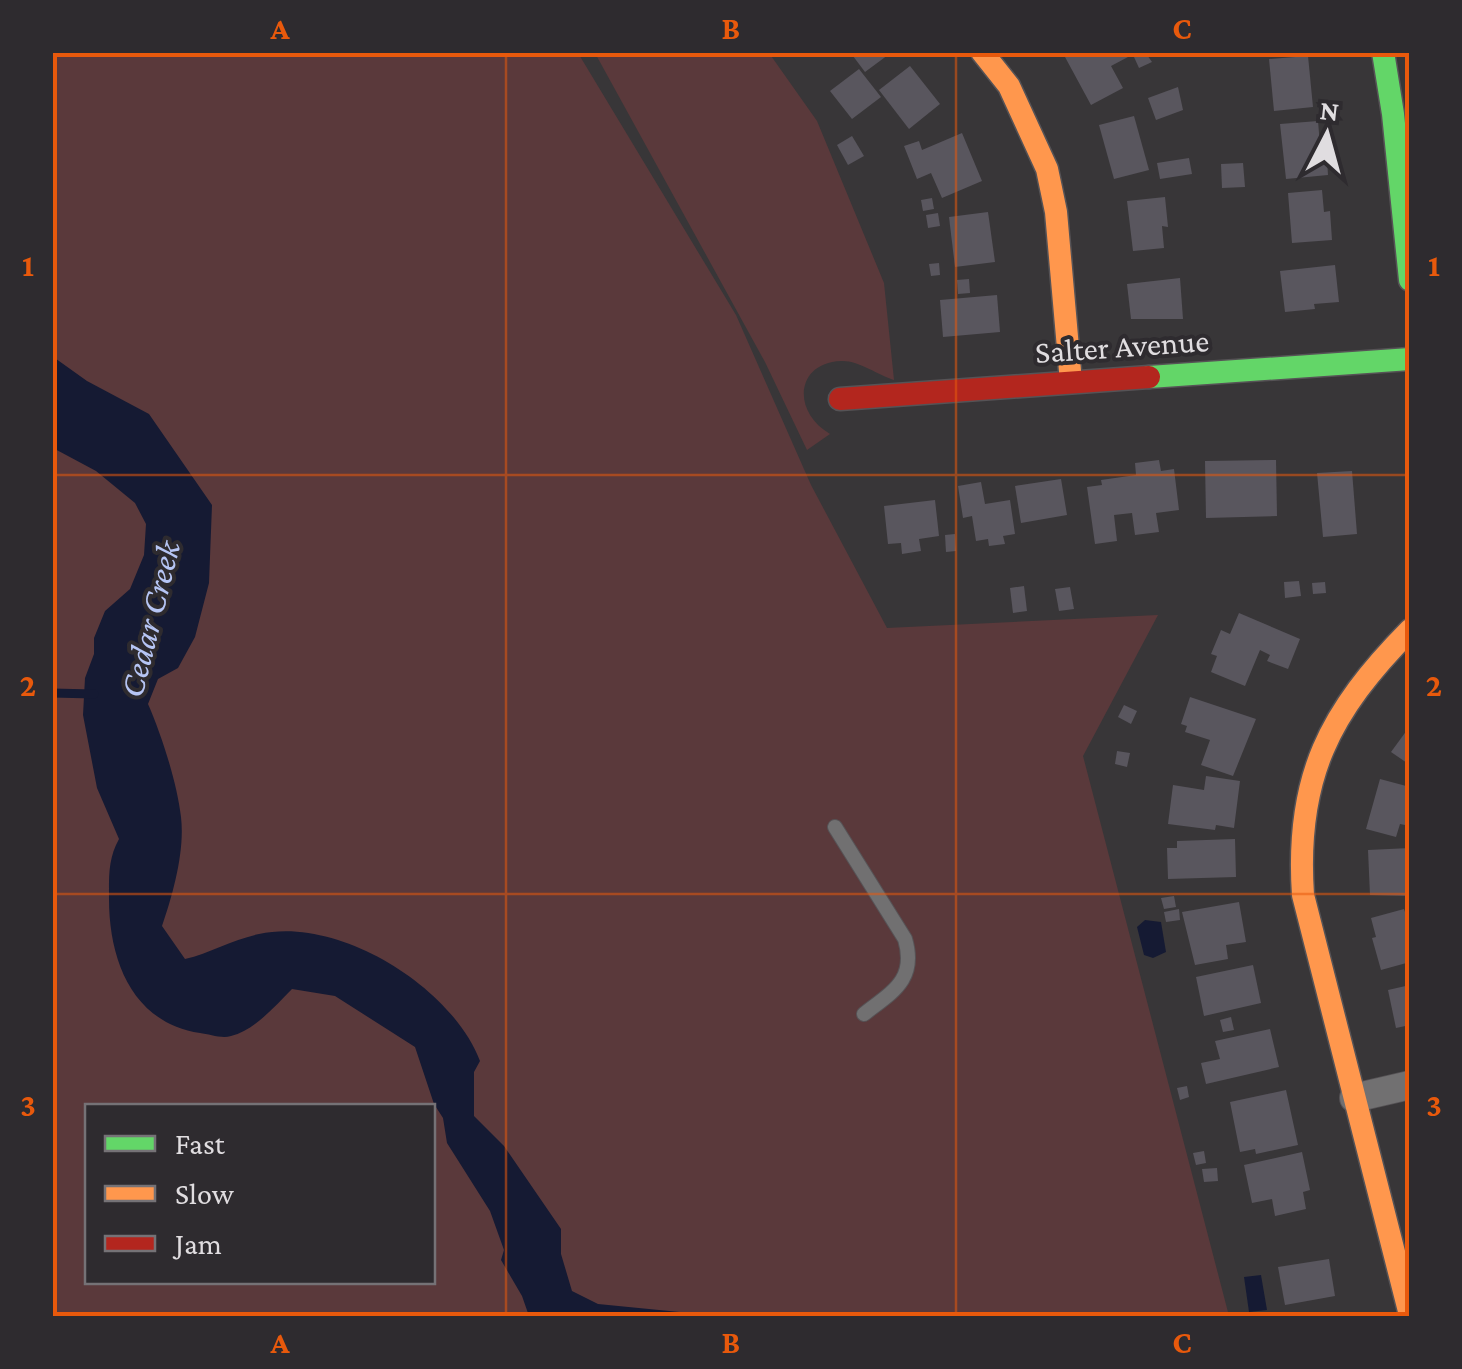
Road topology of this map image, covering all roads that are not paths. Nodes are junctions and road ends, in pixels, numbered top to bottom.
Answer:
1 (982, 52) edge
2 (1383, 52) edge
3 (1410, 280) edge
4 (1410, 359) edge
5 (1071, 382) junction
6 (840, 398) dead end
7 (1410, 630) edge
8 (835, 827) dead end
9 (864, 1014) dead end
10 (1410, 1085) edge
11 (1354, 1098) junction
12 (1410, 1315) edge

1 - 5 street
2 - 3 street
4 - 5 street, Salter Avenue
5 - 6 street, Salter Avenue
7 - 11 street
8 - 9 lane
10 - 11 street
11 - 12 street

